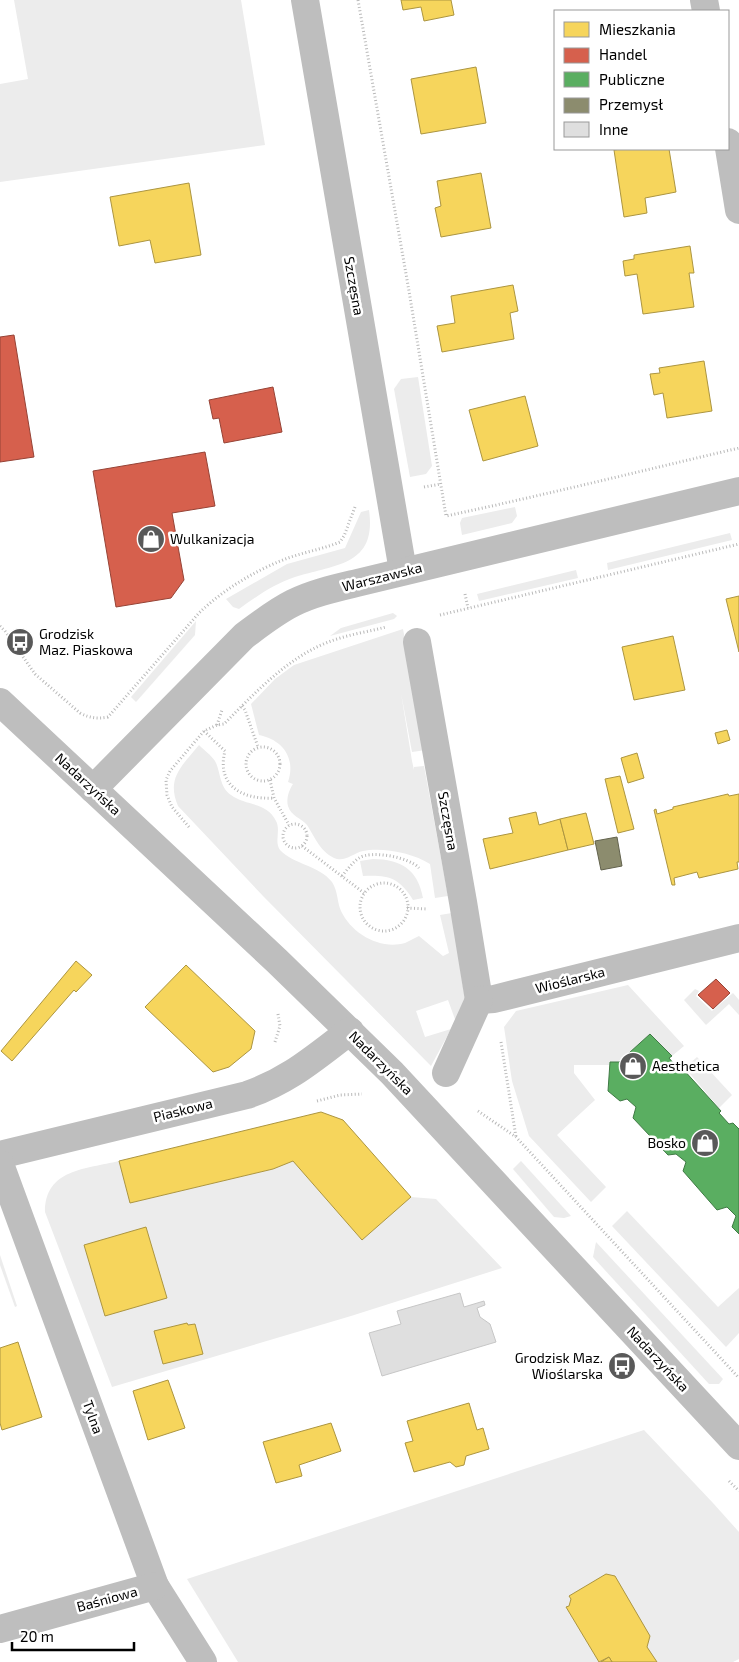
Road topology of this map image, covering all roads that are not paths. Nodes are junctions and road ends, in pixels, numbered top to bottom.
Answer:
1 (305, 0) edge
2 (729, 148) edge
3 (739, 210) edge
4 (739, 491) edge
5 (403, 572) junction
6 (417, 642) dead end
7 (0, 702) edge
8 (93, 789) junction
9 (739, 938) edge
10 (479, 1000) junction
11 (350, 1031) junction
12 (446, 1072) dead end
13 (0, 1155) edge
14 (0, 1164) edge
15 (739, 1446) edge
16 (155, 1586) junction
17 (0, 1629) edge
18 (203, 1662) edge

1 - 5 street, Szczęsna
2 - 3 street
4 - 5 street, Warszawska
5 - 8 street, Warszawska
6 - 10 street, Szczęsna
7 - 8 street, Nadarzyńska
8 - 11 street, Nadarzyńska
9 - 10 street, Wioślarska
10 - 12 street
11 - 13 street, Piaskowa
11 - 15 street, Nadarzyńska
14 - 16 street, Tylna
16 - 17 street, Baśniowa
16 - 18 street, Tylna

